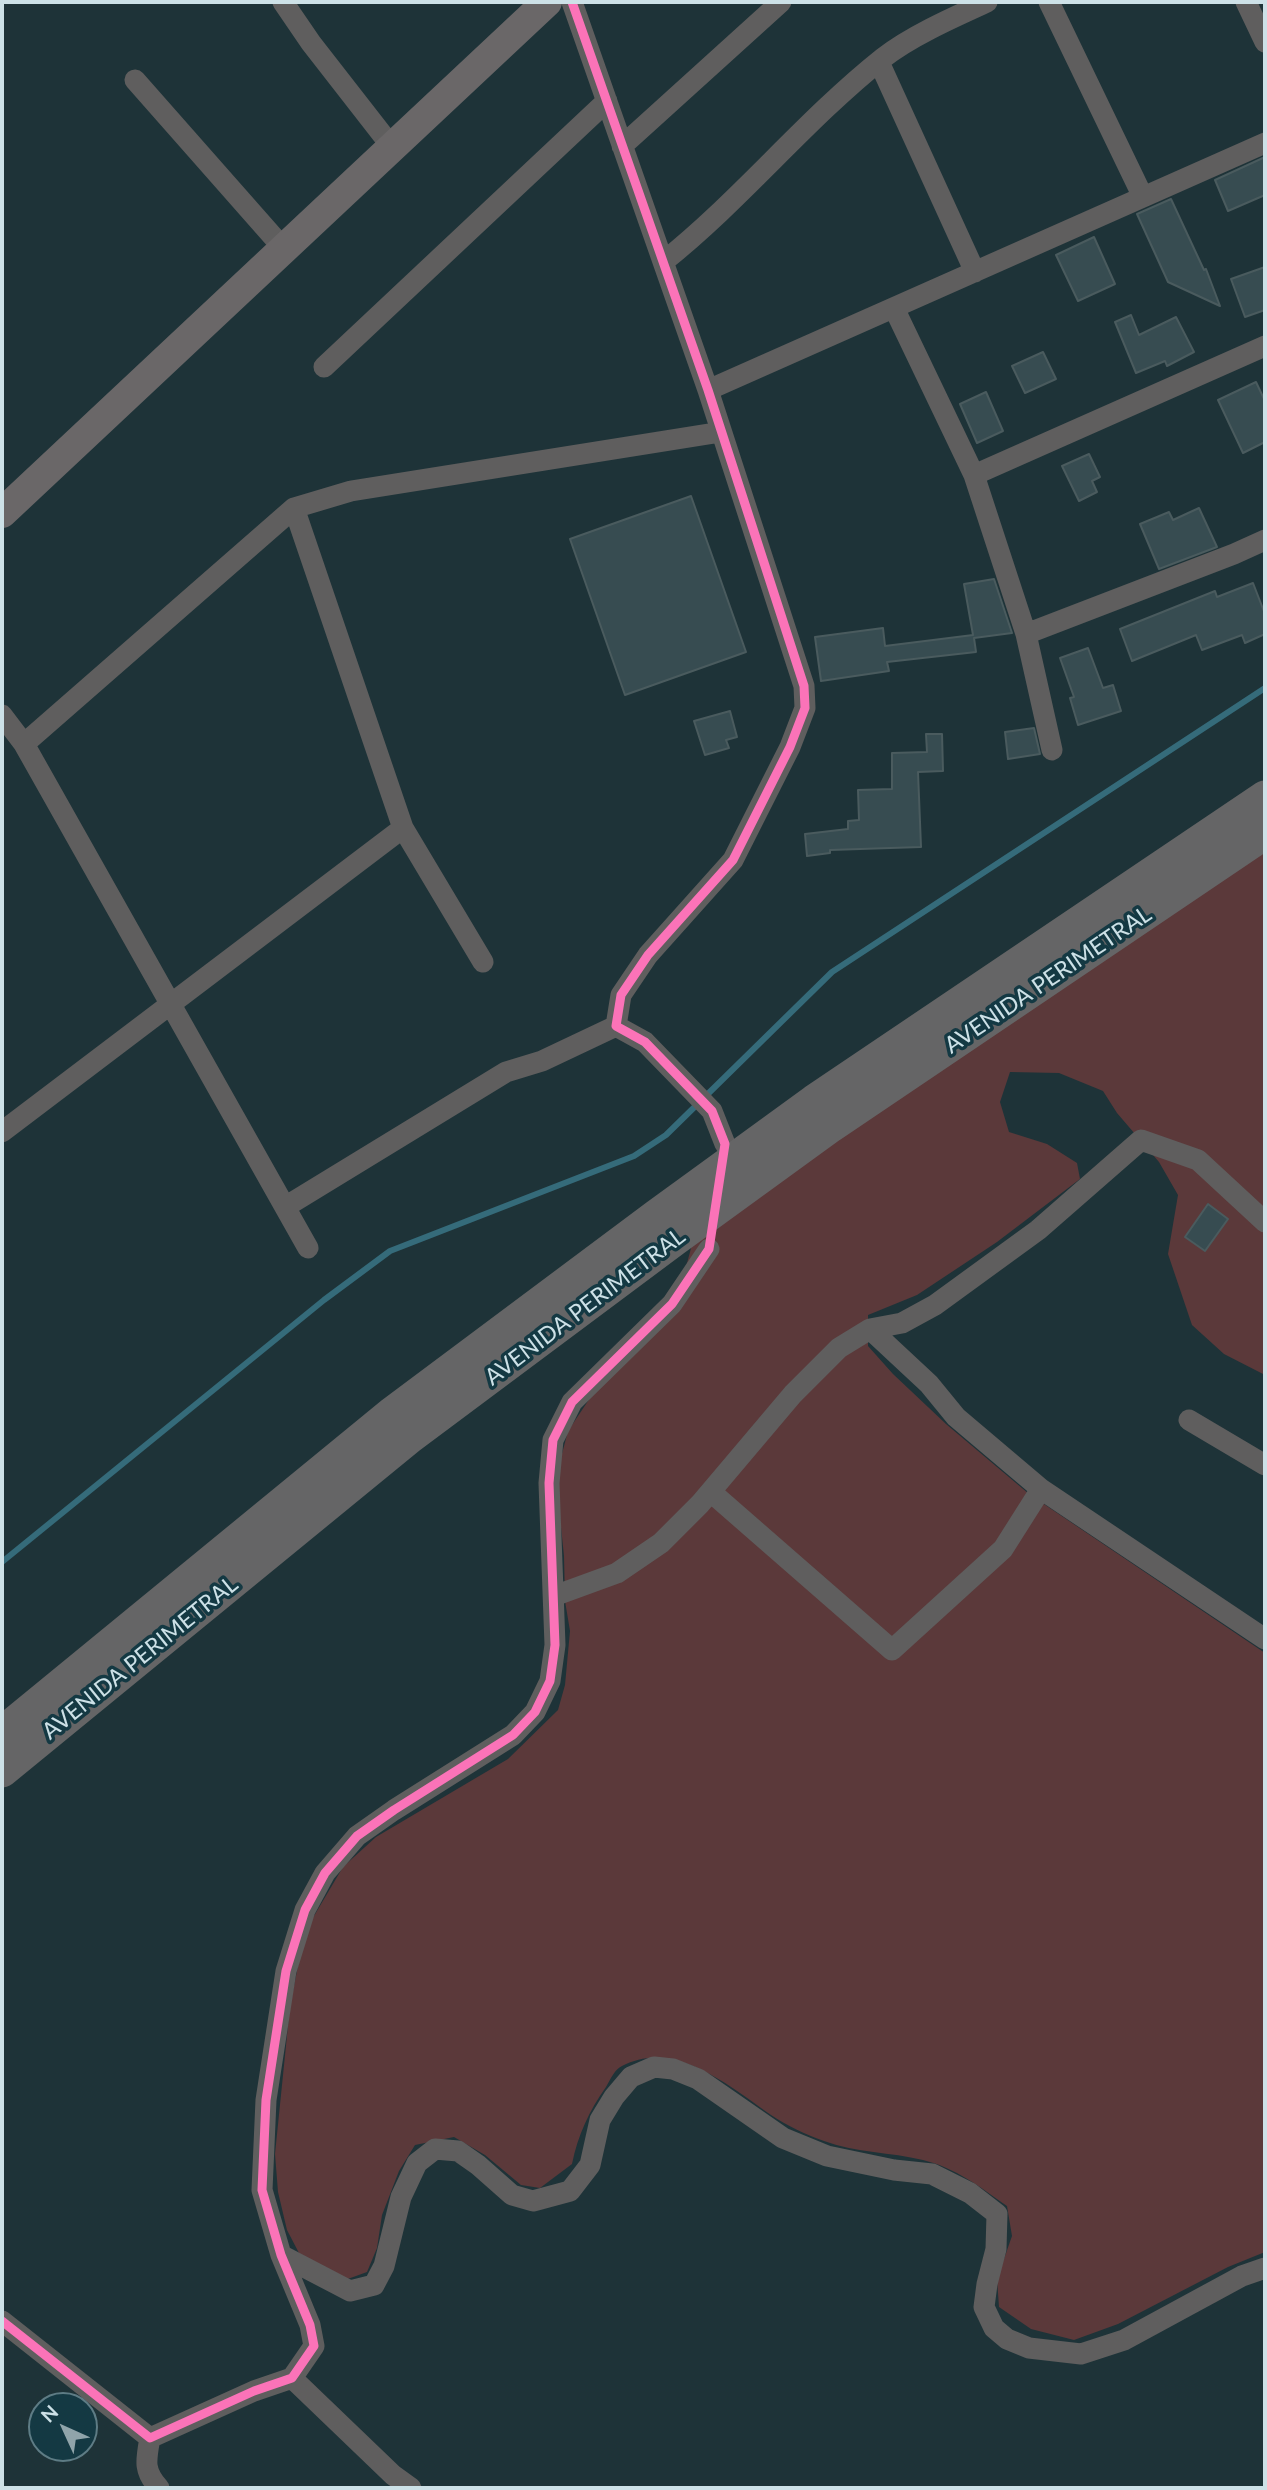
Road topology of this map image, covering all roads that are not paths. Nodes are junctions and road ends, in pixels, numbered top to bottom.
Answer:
1 (283, 2) edge
2 (547, 2) edge
3 (572, 2) edge
4 (781, 2) edge
5 (987, 2) edge
6 (1049, 2) edge
7 (1246, 2) edge
8 (1265, 42) edge
9 (878, 62) junction
10 (135, 80) dead end
11 (607, 101) junction
12 (1265, 144) edge
13 (622, 146) junction
14 (391, 147) junction
15 (1143, 197) junction
16 (284, 249) junction
17 (663, 262) junction
18 (975, 272) junction
19 (894, 308) junction
20 (1265, 346) edge
21 (324, 367) dead end
22 (708, 390) junction
23 (721, 432) junction
24 (974, 475) junction
25 (294, 508) junction
26 (2, 513) edge
27 (1265, 540) edge
28 (1026, 634) junction
29 (2, 715) edge
30 (24, 744) junction
31 (1052, 750) dead end
32 (1265, 797) edge
33 (403, 828) junction
34 (1265, 833) edge
35 (483, 962) dead end
36 (170, 1003) junction
37 (616, 1026) junction
38 (2, 1132) edge
39 (725, 1144) dead end
40 (285, 1207) junction
41 (1265, 1222) edge
42 (308, 1248) dead end
43 (709, 1249) dead end
44 (870, 1329) junction
45 (1189, 1420) dead end
46 (1265, 1465) edge
47 (1041, 1489) junction
48 (710, 1492) junction
49 (554, 1596) junction
50 (1265, 1639) edge
51 (2, 1733) edge
52 (2, 1771) edge
53 (281, 2255) junction
54 (1265, 2268) edge
55 (2, 2321) edge
56 (292, 2378) junction
57 (150, 2438) junction
58 (159, 2488) edge
59 (411, 2488) edge

1 - 14 street
2 - 14 street
3 - 11 street
4 - 13 street
5 - 9 street
6 - 15 street
7 - 8 street
9 - 17 street
9 - 18 street
10 - 16 street
11 - 13 street
11 - 21 street
12 - 15 street
13 - 17 street
14 - 16 street
15 - 18 street
16 - 26 street
17 - 22 street
18 - 19 street
19 - 22 street
19 - 24 street
20 - 24 street
22 - 23 street
23 - 25 street
23 - 37 street
24 - 28 street
25 - 30 street
25 - 33 street
27 - 28 street
28 - 31 street
29 - 30 street
30 - 36 street
32 - 51 main road, AVENIDA PERIMETRAL
33 - 35 street
33 - 36 street
34 - 52 main road, AVENIDA PERIMETRAL
36 - 38 street
36 - 40 street
37 - 39 street
37 - 40 street
40 - 42 street
41 - 44 street
43 - 49 street
44 - 47 street
44 - 48 street
45 - 46 street
47 - 48 street
47 - 50 street
48 - 49 street
49 - 53 street
53 - 54 street
53 - 56 street
55 - 57 street
56 - 57 street
56 - 59 street
57 - 58 street

